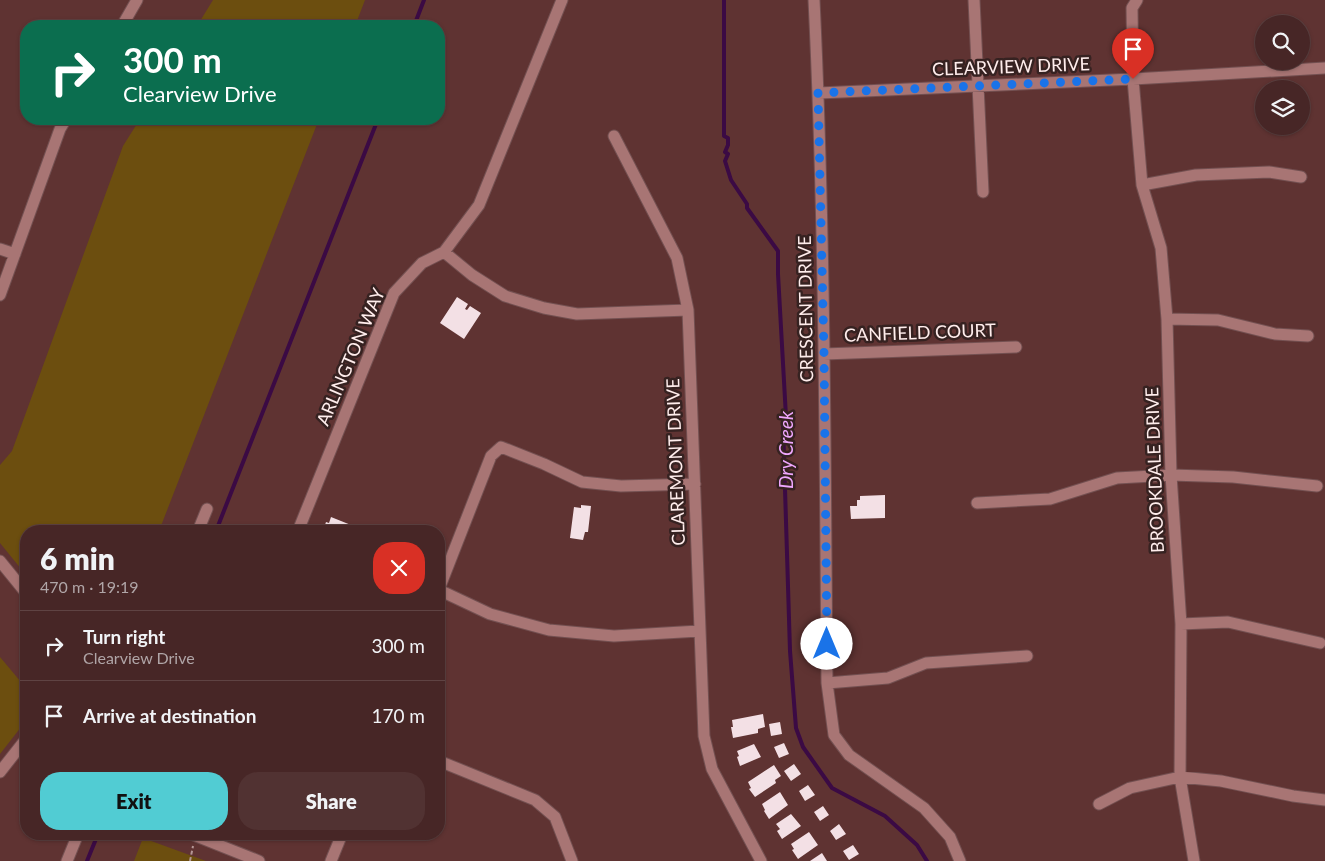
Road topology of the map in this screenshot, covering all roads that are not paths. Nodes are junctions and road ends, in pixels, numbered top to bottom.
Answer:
1 (137, 0) edge
2 (562, 0) edge
3 (814, 0) edge
4 (974, 0) edge
5 (1137, 0) edge
6 (125, 20) edge
7 (1325, 68) edge
8 (1133, 79) junction
9 (979, 86) junction
10 (818, 93) junction
11 (62, 125) edge
12 (614, 136) dead end
13 (1301, 177) dead end
14 (1142, 185) junction
15 (983, 192) dead end
16 (0, 249) edge
17 (444, 252) junction
18 (15, 254) junction
19 (0, 295) edge
20 (688, 310) junction
21 (1167, 319) junction
22 (1308, 336) dead end
23 (1016, 347) dead end
24 (824, 354) junction
25 (1171, 475) junction
26 (695, 484) junction
27 (1317, 486) dead end
28 (977, 503) dead end
29 (207, 509) dead end
30 (200, 525) edge
31 (300, 525) edge
32 (0, 562) edge
33 (445, 575) edge
34 (20, 587) edge
35 (445, 593) edge
36 (1180, 624) junction
37 (700, 631) junction
38 (1320, 644) dead end
39 (1027, 656) dead end
40 (827, 683) junction
41 (20, 747) edge
42 (445, 763) edge
43 (0, 772) edge
44 (1180, 777) junction
45 (1325, 800) edge
46 (1098, 804) dead end
47 (76, 840) edge
48 (206, 840) edge
49 (340, 840) edge
50 (67, 861) edge
51 (259, 861) edge
52 (331, 861) edge
53 (572, 861) edge
54 (761, 861) edge
55 (960, 861) edge
56 (1194, 861) edge

1 - 6 street
2 - 17 street, ARLINGTON WAY
3 - 10 street, CRESCENT DRIVE
4 - 9 street
5 - 8 street, BROOKDALE DRIVE
7 - 8 street, CLEARVIEW DRIVE
8 - 9 street, CLEARVIEW DRIVE
8 - 14 street, BROOKDALE DRIVE
9 - 10 street, CLEARVIEW DRIVE
9 - 15 street
10 - 24 street, CRESCENT DRIVE
11 - 18 street
12 - 20 street, CLAREMONT DRIVE
13 - 14 street
14 - 21 street, BROOKDALE DRIVE
16 - 18 street
17 - 20 street
17 - 31 street, ARLINGTON WAY
18 - 19 street
20 - 26 street, CLAREMONT DRIVE
21 - 22 street
21 - 25 street, BROOKDALE DRIVE
23 - 24 street, CANFIELD COURT
24 - 40 street, CRESCENT DRIVE
25 - 27 street
25 - 28 street
25 - 36 street, BROOKDALE DRIVE
26 - 33 street
26 - 37 street, CLAREMONT DRIVE
29 - 30 street
32 - 34 street
35 - 37 street
36 - 38 street
36 - 44 street, BROOKDALE DRIVE
37 - 54 street, CLAREMONT DRIVE
39 - 40 street
40 - 55 street, CRESCENT DRIVE
41 - 43 street
42 - 53 street
44 - 45 street
44 - 46 street
44 - 56 street, BROOKDALE DRIVE
47 - 50 street
48 - 51 street
49 - 52 street

